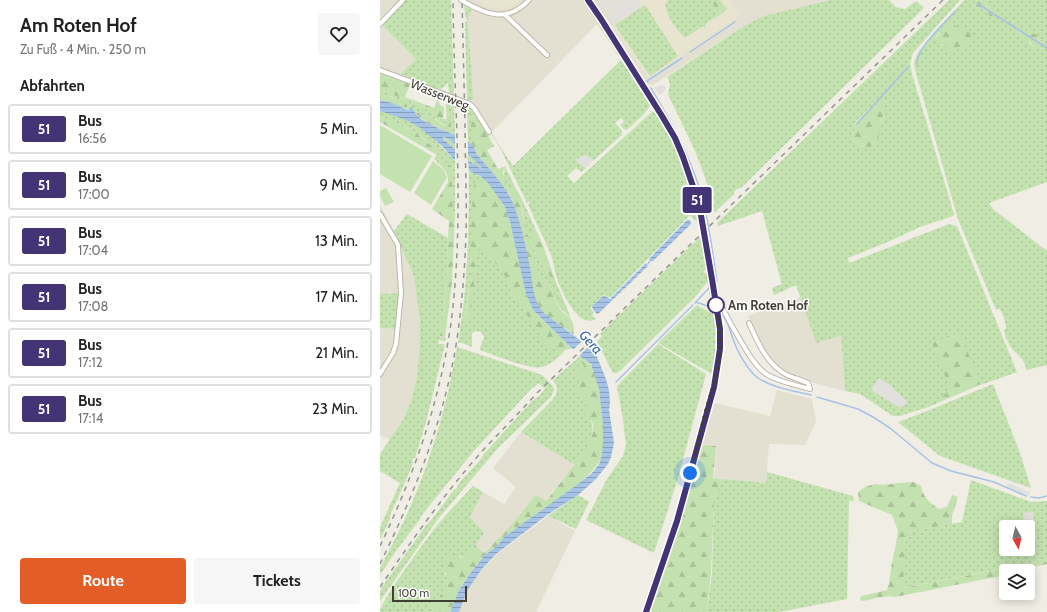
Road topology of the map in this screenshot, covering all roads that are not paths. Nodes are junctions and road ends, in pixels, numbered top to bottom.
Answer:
1 (403, 0) edge
2 (461, 0) edge
3 (529, 0) edge
4 (588, 0) edge
5 (505, 15) junction
6 (380, 24) edge
7 (548, 55) dead end
8 (380, 70) edge
9 (489, 132) dead end
10 (380, 214) edge
11 (716, 301) junction
12 (749, 323) dead end
13 (380, 374) edge
14 (646, 612) edge

1 - 6 street
2 - 5 street
3 - 5 street
4 - 11 street
5 - 7 street
8 - 9 street, Wasserweg
10 - 13 street
11 - 12 street
11 - 14 street

